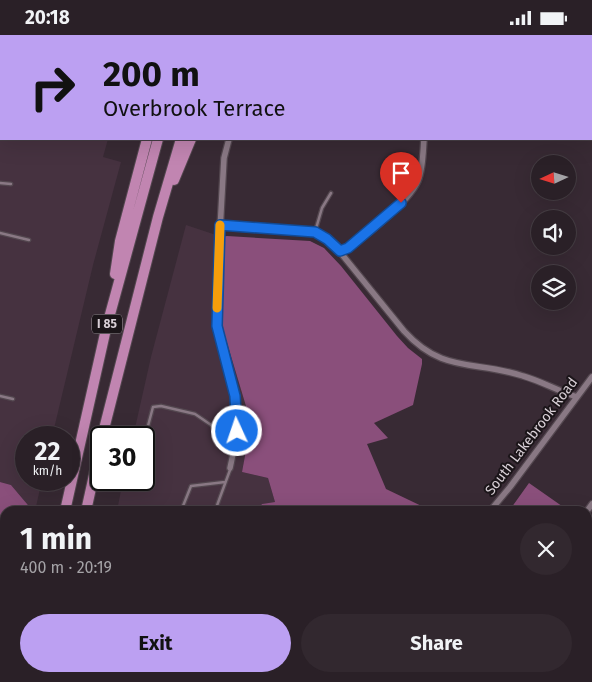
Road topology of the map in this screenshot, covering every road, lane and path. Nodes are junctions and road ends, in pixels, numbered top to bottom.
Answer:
1 (147, 140) edge
2 (158, 140) edge
3 (181, 140) edge
4 (191, 140) edge
5 (229, 140) edge
6 (424, 140) edge
7 (0, 183) edge
8 (11, 184) dead end
9 (331, 193) dead end
10 (158, 217) junction
11 (220, 225) junction
12 (315, 232) junction
13 (0, 233) edge
14 (29, 240) dead end
15 (340, 251) junction
16 (106, 329) junction
17 (592, 377) edge
18 (0, 395) edge
19 (577, 397) junction
20 (14, 399) dead end
21 (105, 426) edge
22 (148, 426) edge
23 (237, 431) junction
24 (230, 468) joint
25 (225, 482) junction
26 (90, 491) edge
27 (65, 506) edge
28 (87, 506) edge
29 (183, 506) edge
30 (217, 506) edge
31 (494, 506) edge

1 - 16 highway
2 - 16 highway, I 85
3 - 10 highway, I 85
4 - 10 highway
5 - 11 street
6 - 15 street
7 - 8 lane
9 - 12 lane
10 - 21 highway, I 85
11 - 12 street
11 - 23 street
12 - 15 street
13 - 14 lane
15 - 19 street
16 - 27 highway, I 85
17 - 19 street, South Lakebrook Road
18 - 20 lane
19 - 31 street, South Lakebrook Road
22 - 23 lane
23 - 24 street
24 - 25 lane
25 - 29 lane
25 - 30 lane
26 - 28 highway

